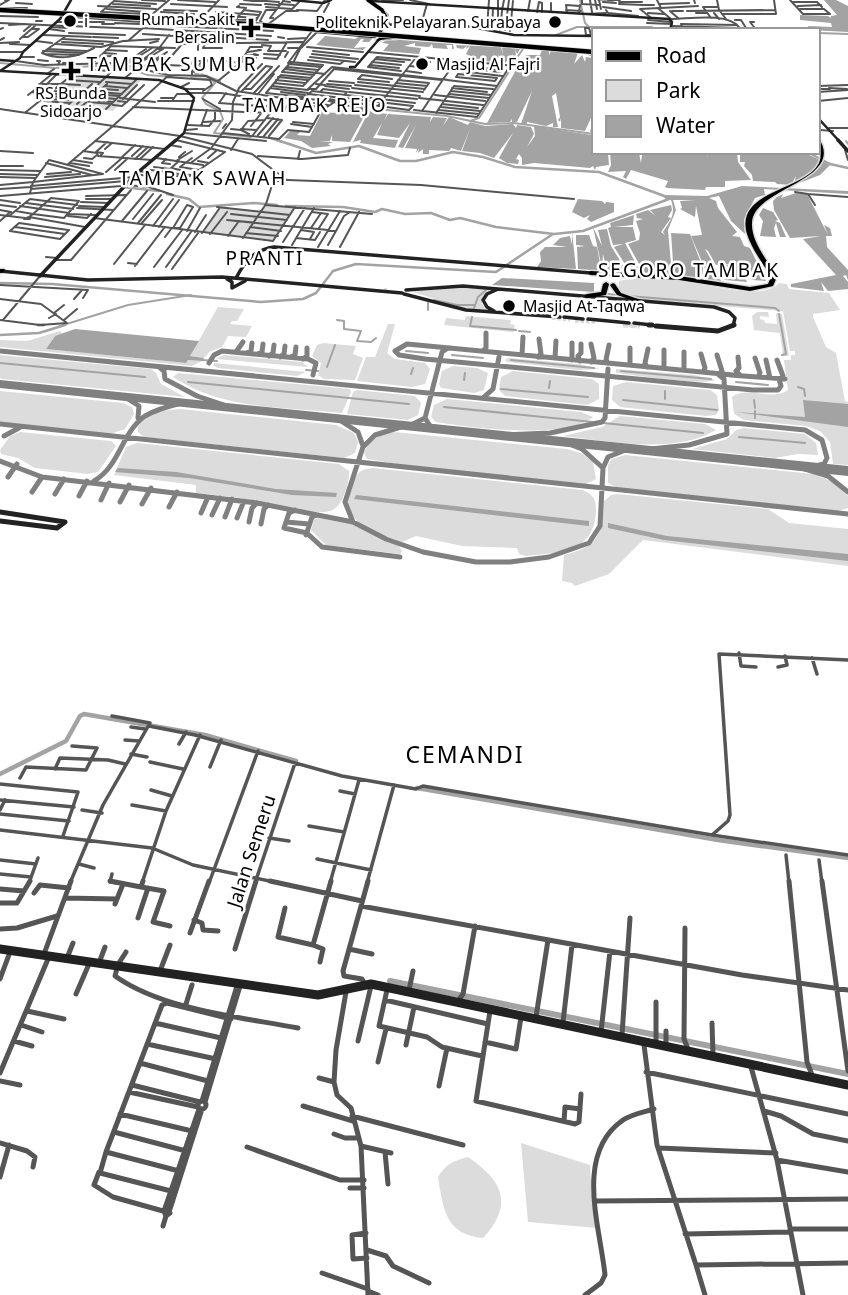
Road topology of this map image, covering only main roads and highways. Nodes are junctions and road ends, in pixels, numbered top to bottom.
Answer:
1 (372, 2) edge
2 (0, 11) edge
3 (119, 19) junction
4 (232, 21) road end
5 (195, 25) junction
6 (291, 28) junction
7 (380, 35) junction
8 (454, 41) junction
9 (472, 43) junction
10 (499, 44) junction
11 (592, 51) edge
12 (592, 51) edge
13 (820, 135) edge
14 (840, 162) dead end
15 (814, 181) dead end
16 (809, 192) road end
17 (622, 276) junction
18 (775, 282) junction
19 (608, 286) junction
20 (587, 296) road end
21 (638, 300) road end

1 - 7 main road
2 - 3 highway, bridge
3 - 5 highway, bridge
3 - 6 highway, bridge
4 - 5 highway, bridge
5 - 10 highway, bridge
6 - 7 highway, bridge
6 - 9 highway, bridge
7 - 8 highway
7 - 8 highway
8 - 9 highway, bridge
8 - 10 highway, bridge
9 - 12 highway, bridge
10 - 11 highway, bridge
13 - 14 highway
15 - 18 highway
16 - 18 highway
17 - 18 highway
17 - 19 highway
17 - 19 highway
19 - 20 highway
19 - 21 highway

